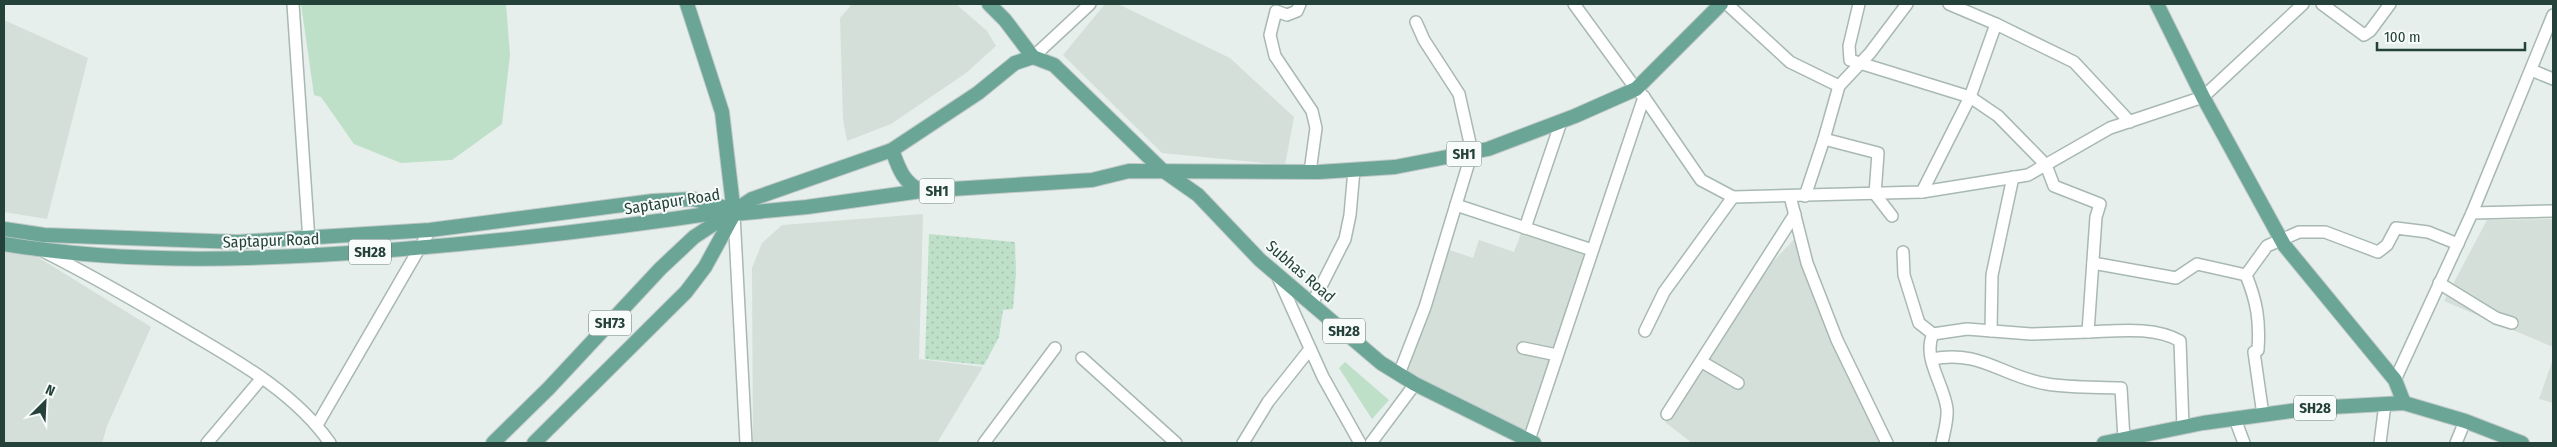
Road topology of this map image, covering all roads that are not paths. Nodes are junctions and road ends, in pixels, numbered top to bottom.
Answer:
1 (293, 4) edge
2 (687, 4) edge
3 (989, 4) edge
4 (1090, 4) edge
5 (1300, 4) edge
6 (1574, 4) edge
7 (1721, 4) edge
8 (1727, 4) edge
9 (1859, 4) edge
10 (1907, 4) edge
11 (1949, 4) edge
12 (2157, 4) edge
13 (2303, 4) edge
14 (2390, 4) edge
15 (2328, 5) edge
16 (1272, 7) edge
17 (2553, 15) edge
18 (1416, 22) dead end
19 (1996, 24) junction
20 (1034, 57) junction
21 (1860, 62) junction
22 (2531, 70) junction
23 (2553, 79) edge
24 (1839, 86) junction
25 (1640, 93) junction
26 (1970, 97) junction
27 (2203, 97) junction
28 (1561, 122) junction
29 (2130, 122) junction
30 (1824, 139) junction
31 (892, 150) junction
32 (1472, 152) junction
33 (2046, 165) junction
34 (1161, 169) junction
35 (1354, 170) junction
36 (1310, 172) junction
37 (2013, 177) junction
38 (921, 191) junction
39 (1922, 192) junction
40 (1875, 194) junction
41 (1790, 196) junction
42 (1805, 196) junction
43 (1733, 197) junction
44 (1456, 205) junction
45 (2553, 211) edge
46 (734, 212) junction
47 (2472, 213) junction
48 (1795, 214) junction
49 (1892, 216) dead end
50 (1525, 228) junction
51 (4, 229) edge
52 (430, 230) junction
53 (44, 235) junction
54 (310, 238) junction
55 (2282, 241) junction
56 (4, 244) edge
57 (2458, 244) junction
58 (420, 248) junction
59 (1592, 250) junction
60 (45, 251) junction
61 (1902, 252) dead end
62 (310, 256) junction
63 (2093, 263) junction
64 (1276, 274) junction
65 (2246, 275) junction
66 (2439, 283) junction
67 (1312, 304) junction
68 (2512, 323) dead end
69 (1645, 331) dead end
70 (1991, 331) junction
71 (2088, 332) junction
72 (1933, 334) junction
73 (1055, 348) dead end
74 (1310, 348) junction
75 (1523, 348) dead end
76 (1557, 355) junction
77 (1082, 358) dead end
78 (1932, 359) junction
79 (1702, 362) junction
80 (1399, 374) junction
81 (261, 379) junction
82 (2394, 380) junction
83 (1738, 383) dead end
84 (1415, 384) junction
85 (2404, 403) junction
86 (2385, 404) junction
87 (1668, 414) dead end
88 (2263, 415) junction
89 (2235, 418) junction
90 (2465, 421) junction
91 (317, 425) junction
92 (2183, 427) junction
93 (2124, 439) junction
94 (1530, 442) edge
95 (207, 443) edge
96 (330, 443) edge
97 (493, 443) edge
98 (534, 443) edge
99 (746, 443) edge
100 (984, 443) edge
101 (1176, 443) edge
102 (1243, 443) edge
103 (1360, 443) edge
104 (1371, 443) edge
105 (1887, 443) edge
106 (1942, 443) edge
107 (2104, 443) edge
108 (2244, 443) edge
109 (2380, 443) edge
110 (2456, 443) edge
111 (2522, 443) edge

1 - 54 street
2 - 46 main road
3 - 20 main road
4 - 20 street
5 - 16 street
6 - 25 street
7 - 25 main road, SH1
8 - 24 street
9 - 21 street
10 - 21 street
11 - 19 street
12 - 27 main road
13 - 27 street
14 - 15 street
16 - 36 street
17 - 22 street
18 - 32 street
19 - 26 street
19 - 29 street
20 - 31 main road
20 - 34 main road, Subhas Road
21 - 24 street
21 - 26 street
22 - 23 street
22 - 47 street
24 - 30 street
25 - 28 main road, SH1
25 - 43 street
25 - 59 street
26 - 33 street
26 - 39 street
27 - 29 street
27 - 55 main road
28 - 32 main road, SH1
28 - 50 street
29 - 33 street
30 - 40 street
30 - 42 street
31 - 38 main road
31 - 46 main road
32 - 35 main road, SH1
32 - 44 street
33 - 37 street
33 - 63 street
34 - 36 main road, SH1
34 - 38 main road, SH1
34 - 64 main road, Subhas Road / SH28
35 - 36 main road, SH1
35 - 67 street
37 - 39 street
37 - 70 street
38 - 46 main road, SH1
39 - 40 street
40 - 42 street
40 - 49 street
41 - 42 street
41 - 43 street
41 - 48 street
43 - 69 street
44 - 50 street
44 - 80 street
45 - 47 street
46 - 52 main road, Saptapur Road / SH28
46 - 58 main road, Saptapur Road / SH28
46 - 97 main road, SH73
46 - 98 main road, SH73
46 - 99 street
47 - 57 street
48 - 79 street
48 - 105 street
50 - 59 street
51 - 53 main road, Saptapur Road / SH28
52 - 54 main road, Saptapur Road / SH28
52 - 58 street
53 - 54 main road, Saptapur Road / SH28
53 - 60 street
54 - 62 street
55 - 57 street
55 - 65 street
55 - 82 main road
56 - 60 main road, Saptapur Road / SH28
57 - 66 street
58 - 62 main road, Saptapur Road / SH28
58 - 91 street
59 - 76 street
60 - 62 main road, Saptapur Road / SH28
60 - 81 street
61 - 72 street
63 - 65 street
63 - 71 street
64 - 67 main road, Subhas Road / SH28
64 - 74 street
65 - 88 street
66 - 68 street
66 - 82 street
67 - 80 main road, Subhas Road / SH28
70 - 71 street
70 - 72 street
71 - 92 street
72 - 78 street
73 - 100 street
74 - 102 street
74 - 103 street
75 - 76 street
76 - 94 street
77 - 101 street
78 - 93 street
78 - 106 street
79 - 83 street
79 - 87 street
80 - 84 main road, Subhas Road / SH28
81 - 91 street
81 - 95 street
82 - 85 main road
84 - 94 main road, Subhas Road / SH28
84 - 104 street
85 - 86 main road, SH28
85 - 90 main road, SH28
86 - 88 main road, SH28
86 - 109 street
88 - 89 main road, SH28
89 - 92 main road, SH28
89 - 108 street
90 - 110 street
90 - 111 main road, SH28
91 - 96 street
92 - 93 main road, SH28
93 - 107 main road, SH28

